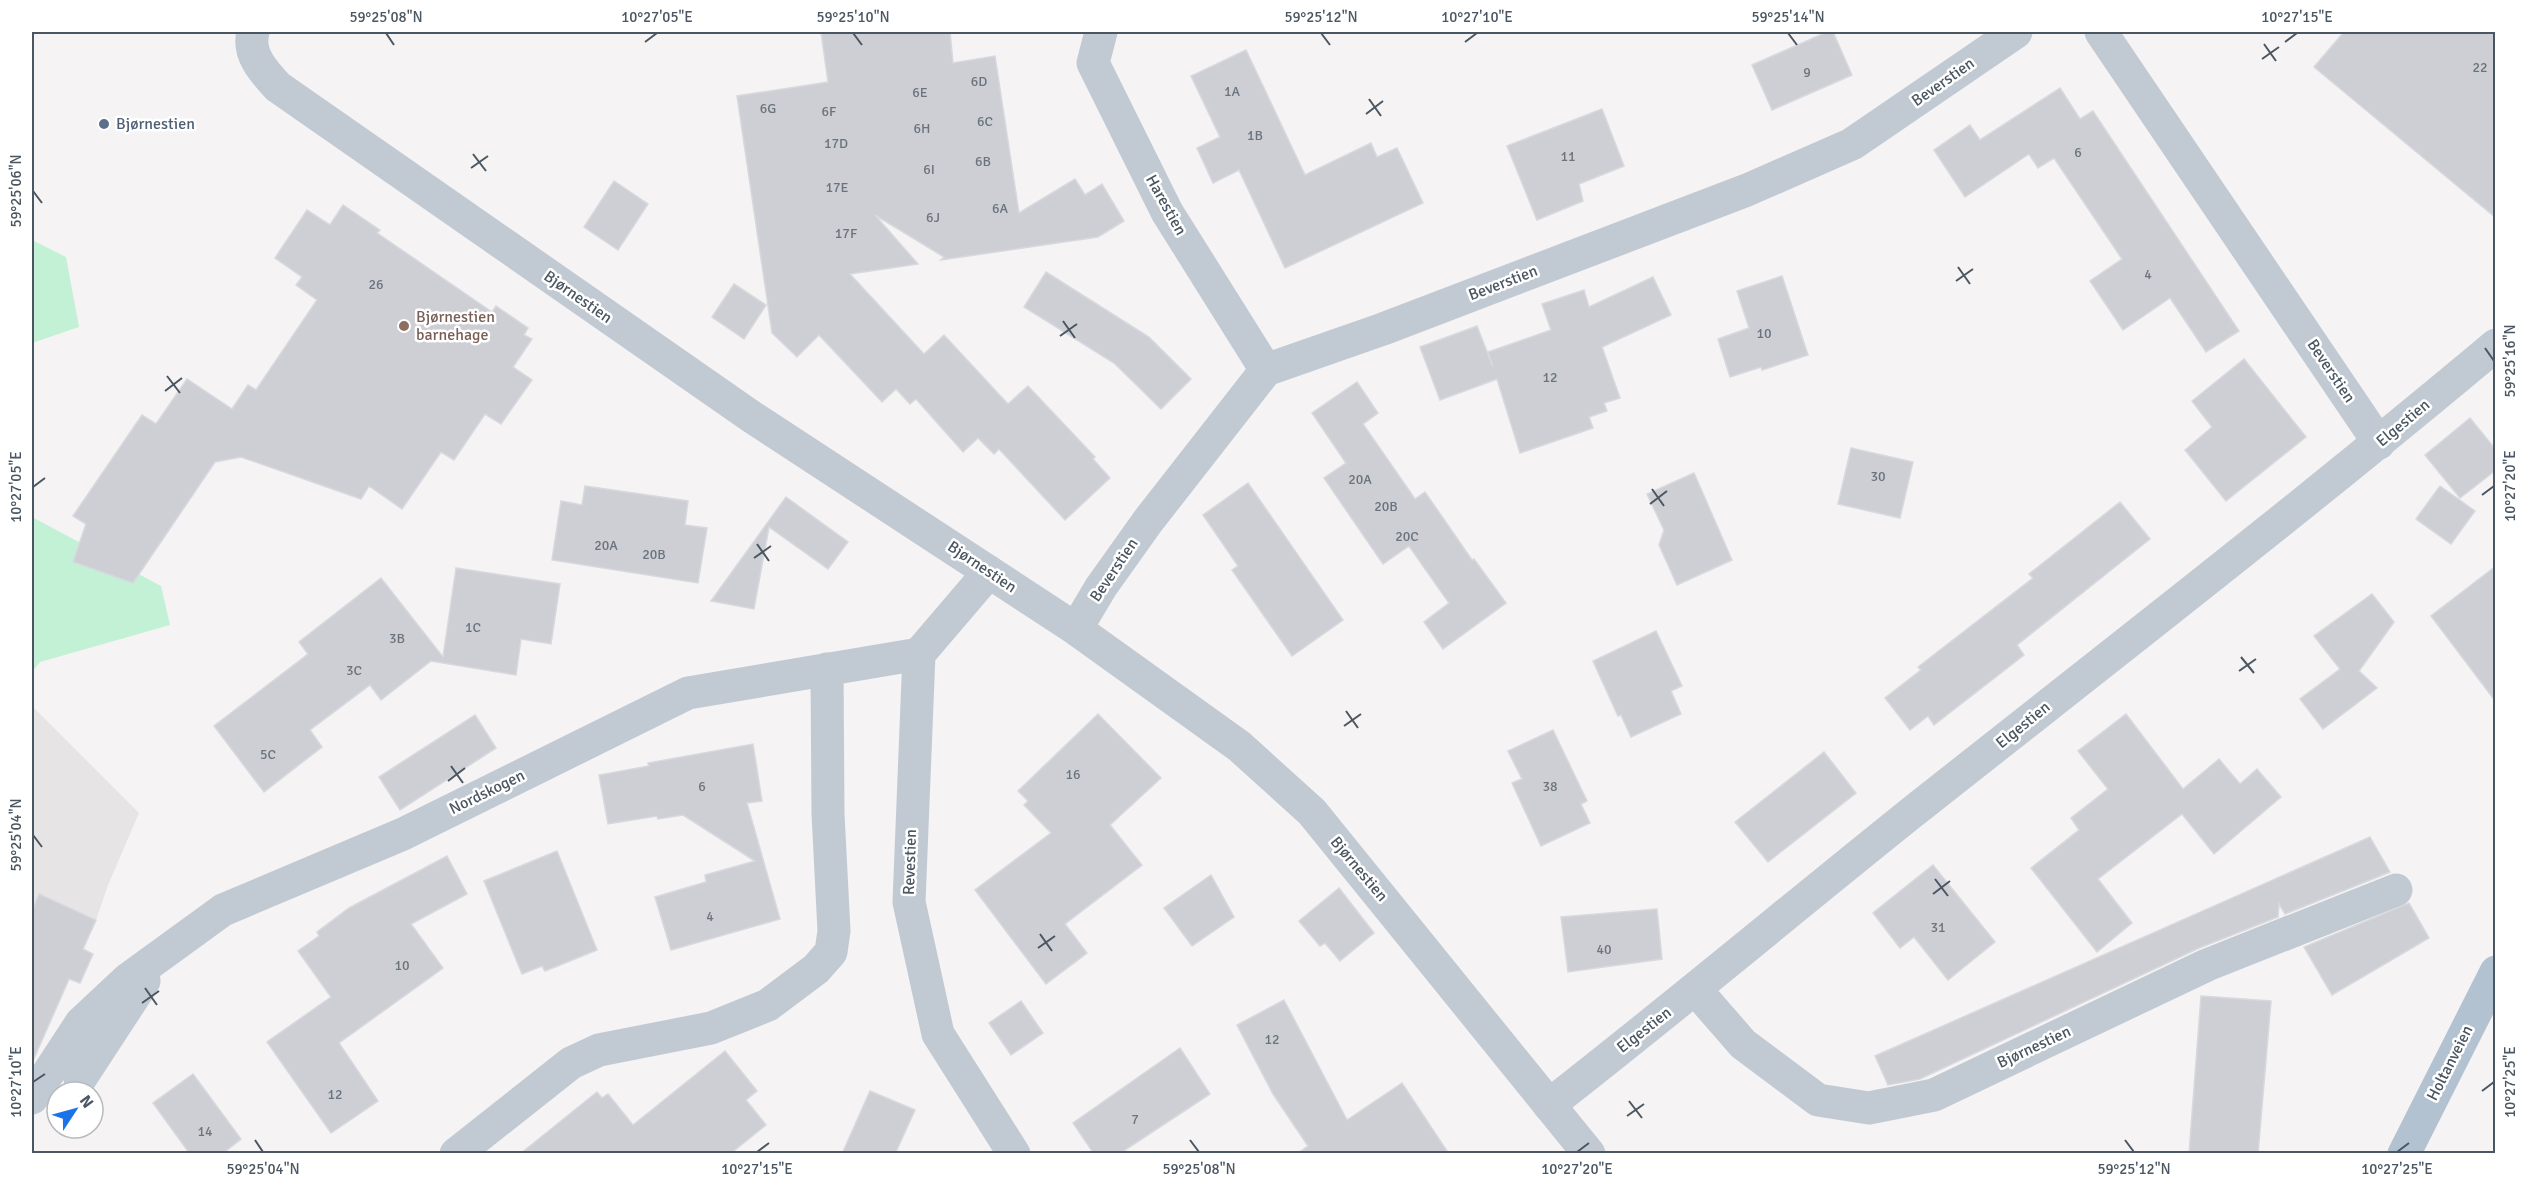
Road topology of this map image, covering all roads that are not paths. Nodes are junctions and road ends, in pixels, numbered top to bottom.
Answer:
1 (253, 32) edge
2 (1101, 32) edge
3 (2016, 32) edge
4 (2101, 32) edge
5 (2496, 345) edge
6 (1266, 370) junction
7 (2379, 442) junction
8 (989, 572) junction
9 (1076, 629) junction
10 (919, 654) junction
11 (827, 669) junction
12 (2396, 890) dead end
13 (161, 954) junction
14 (2496, 972) edge
15 (1696, 990) junction
16 (80, 1079) dead end
17 (32, 1098) edge
18 (1549, 1105) junction
19 (456, 1154) edge
20 (1014, 1154) edge
21 (1589, 1154) edge
22 (2404, 1154) edge

1 - 8 street, Bjørnestien
2 - 6 street, Harestien
3 - 6 street, Beverstien
4 - 7 street, Beverstien
5 - 7 street, Elgestien
6 - 9 street, Beverstien
7 - 15 street, Elgestien
8 - 9 street, Bjørnestien
8 - 10 street
9 - 18 street, Bjørnestien
10 - 11 street, Nordskogen
10 - 20 street, Revestien
11 - 13 street, Nordskogen
11 - 19 street
12 - 15 street, Bjørnestien
13 - 16 street, Nordskogen
13 - 17 street, Nordskogen
14 - 22 main road, Holtanveien
15 - 18 street, Elgestien
18 - 21 street, Bjørnestien

